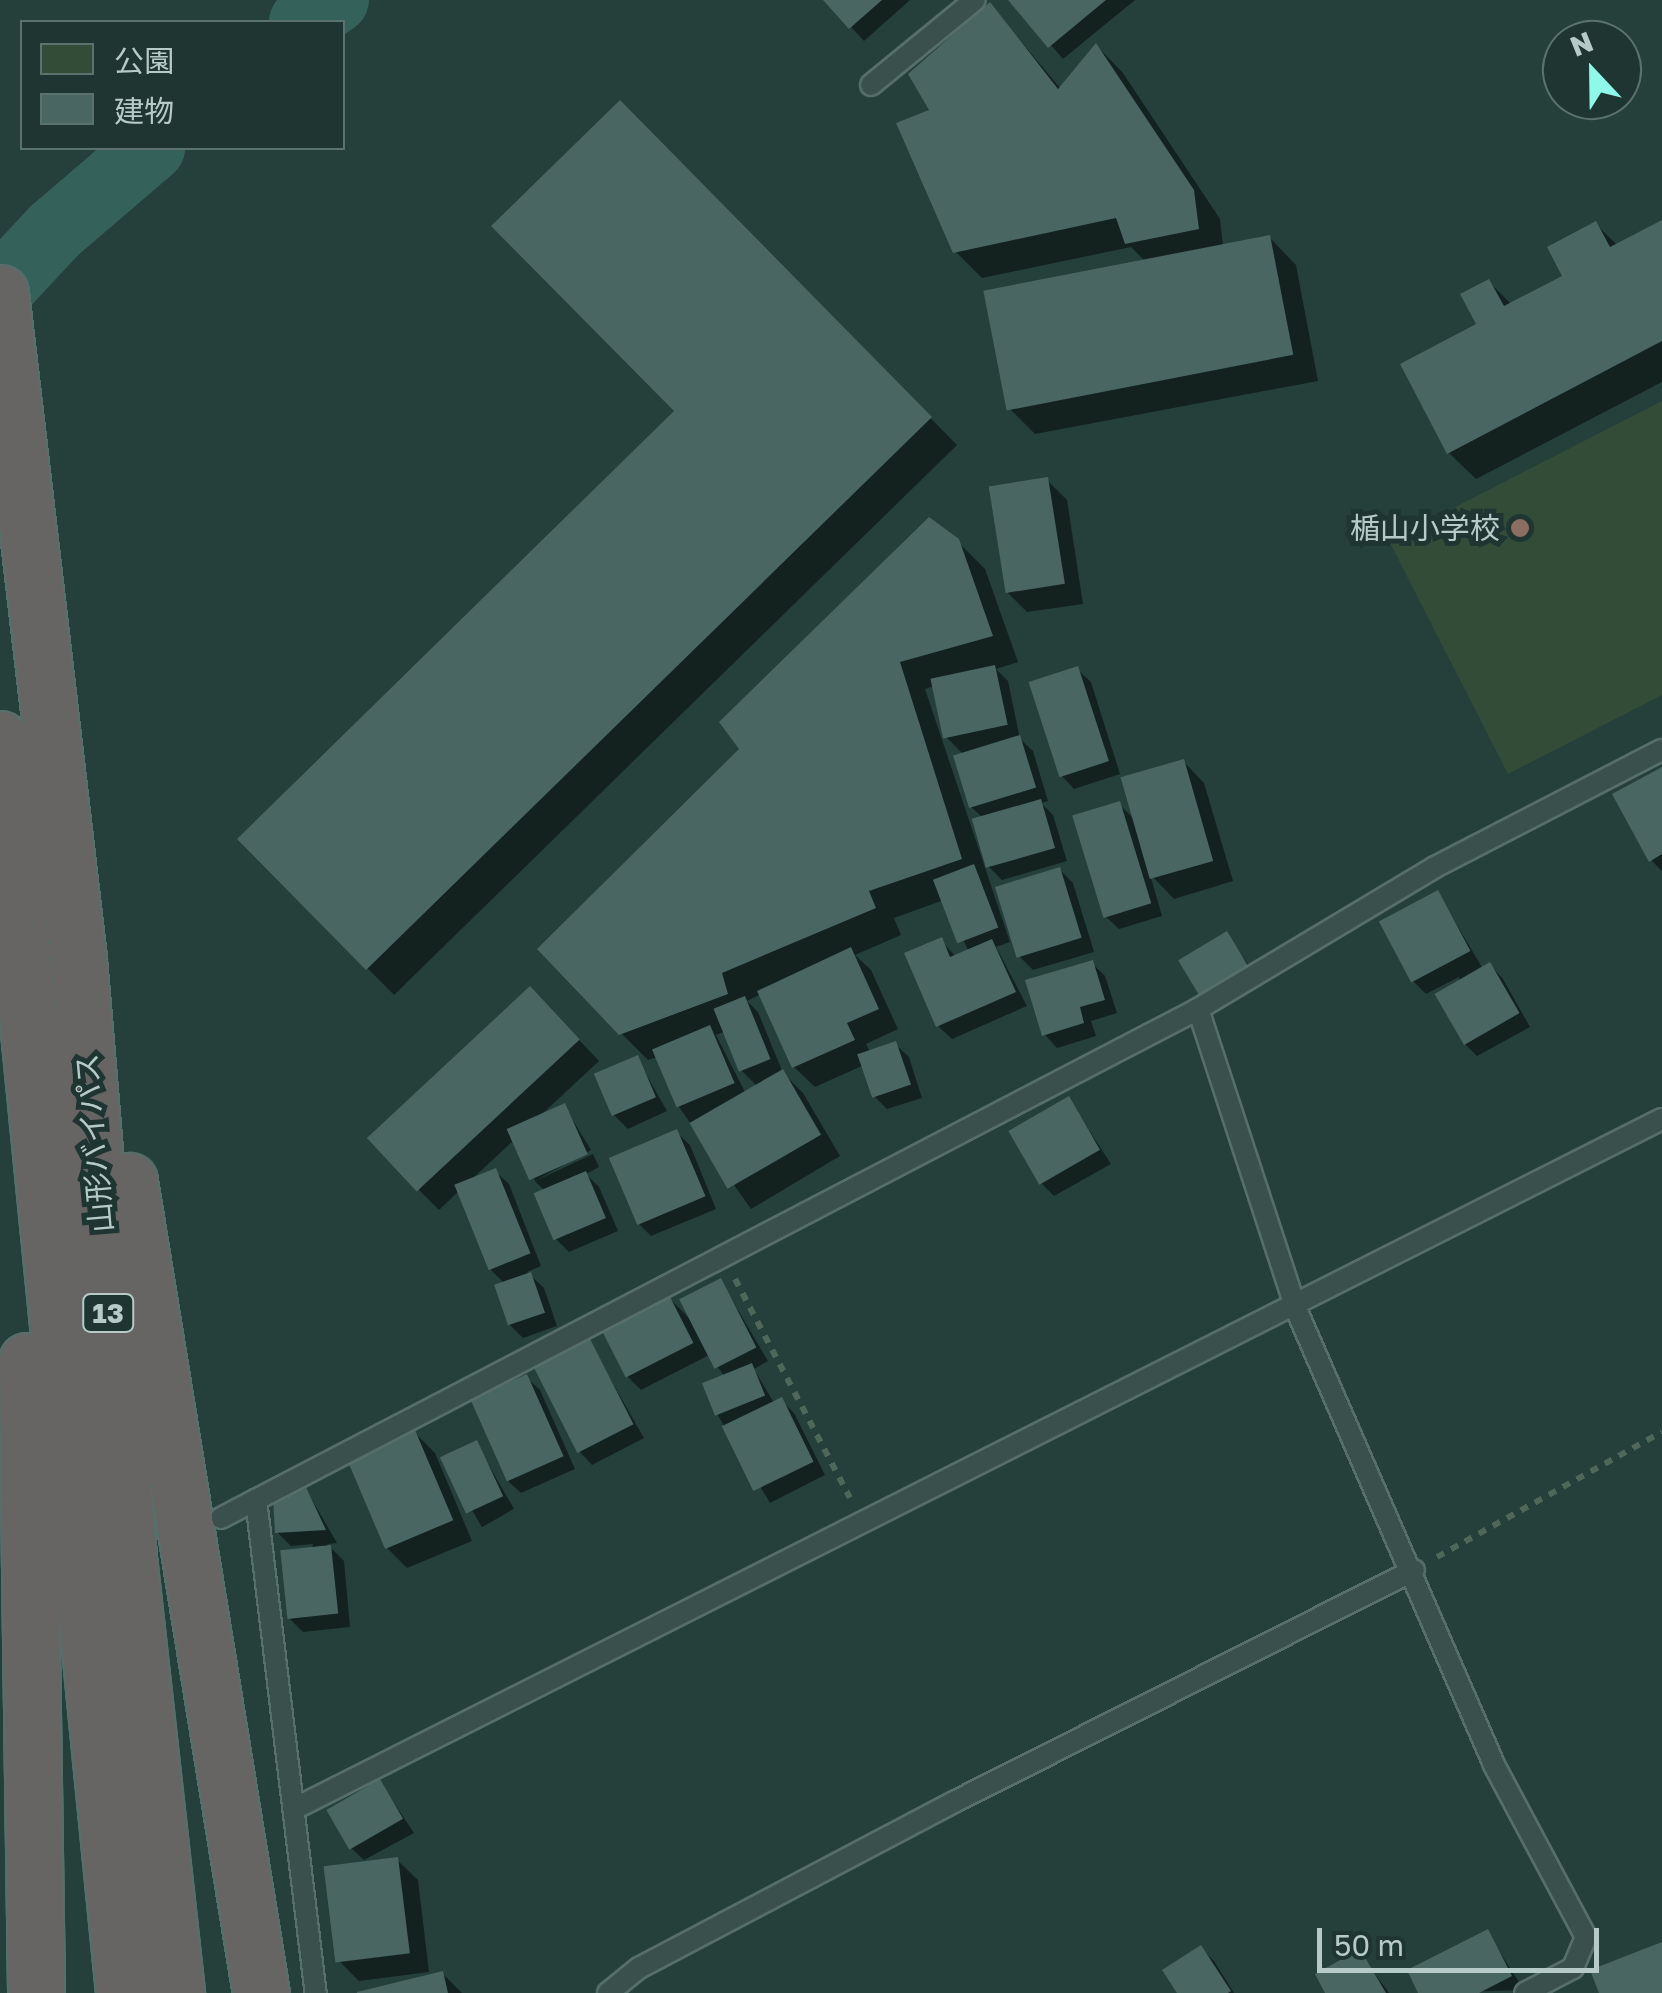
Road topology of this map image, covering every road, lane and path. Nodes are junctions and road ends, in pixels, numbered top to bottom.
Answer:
1 (975, 0) edge
2 (872, 84) dead end
3 (0, 294) edge
4 (0, 739) edge
5 (1662, 750) edge
6 (78, 958) junction
7 (22, 974) junction
8 (1198, 1008) junction
9 (1662, 1119) edge
10 (723, 1256) junction
11 (1296, 1309) junction
12 (1662, 1432) edge
13 (256, 1500) junction
14 (221, 1518) dead end
15 (864, 1524) junction
16 (1414, 1570) junction
17 (294, 1809) junction
18 (36, 1993) edge
19 (124, 1993) edge
20 (176, 1993) edge
21 (261, 1993) edge
22 (316, 1993) edge
23 (608, 1993) edge
24 (1525, 1993) edge

1 - 2 lane
3 - 6 highway, 山形バイパス / 13
4 - 7 highway, 山形バイパス / 13
5 - 8 lane
6 - 20 highway, 山形バイパス / 13
6 - 21 highway
7 - 18 highway
7 - 19 highway, 山形バイパス / 13
8 - 10 lane
8 - 11 lane
9 - 11 lane
10 - 13 lane
10 - 15 path
11 - 15 lane
11 - 16 lane
12 - 16 path
13 - 14 lane
13 - 17 lane
15 - 17 lane
16 - 23 lane
16 - 24 lane
17 - 22 lane

